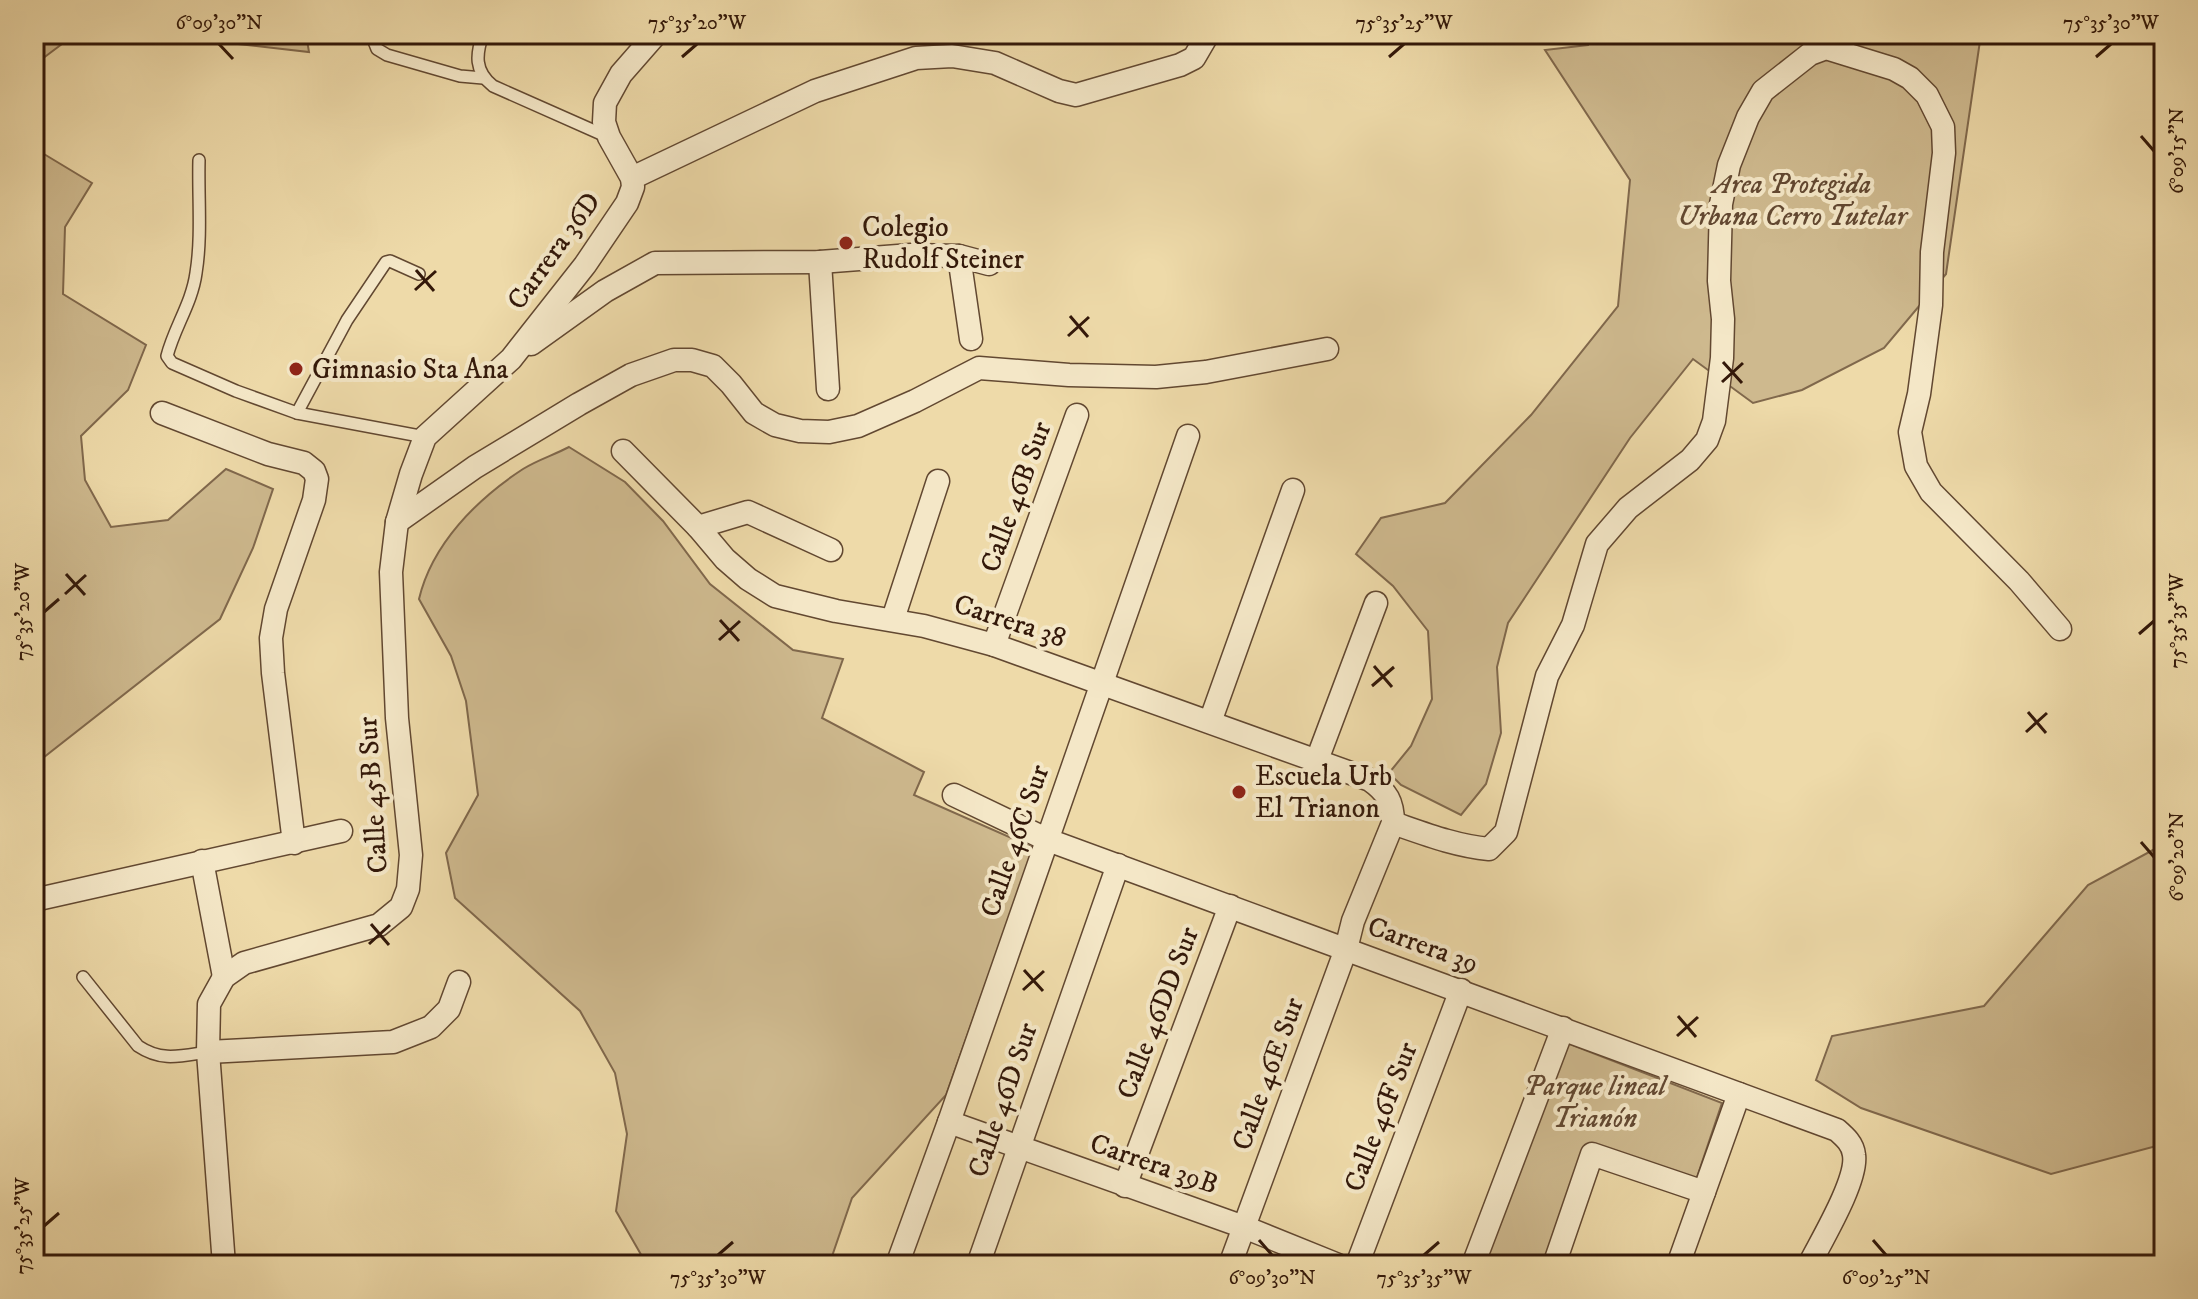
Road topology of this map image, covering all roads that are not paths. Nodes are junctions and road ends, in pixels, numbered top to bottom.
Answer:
1 (371, 34) edge
2 (483, 34) edge
3 (656, 34) edge
4 (1208, 34) edge
5 (483, 78) junction
6 (609, 137) junction
7 (199, 160) dead end
8 (632, 178) junction
9 (959, 256) junction
10 (820, 262) junction
11 (989, 264) dead end
12 (419, 274) dead end
13 (971, 339) dead end
14 (1327, 349) dead end
15 (511, 359) junction
16 (828, 389) dead end
17 (162, 413) dead end
18 (297, 413) junction
19 (1077, 415) dead end
20 (1188, 436) dead end
21 (425, 437) junction
22 (623, 451) dead end
23 (938, 481) dead end
24 (1293, 490) dead end
25 (397, 522) junction
26 (698, 527) junction
27 (831, 550) dead end
28 (1376, 603) dead end
29 (893, 619) junction
30 (2060, 629) dead end
31 (994, 645) junction
32 (1102, 683) junction
33 (1210, 722) junction
34 (1317, 760) junction
35 (954, 795) dead end
36 (1393, 823) junction
37 (341, 831) dead end
38 (1048, 840) junction
39 (294, 843) junction
40 (202, 861) junction
41 (1118, 865) junction
42 (34, 900) edge
43 (1230, 906) junction
44 (1346, 949) junction
45 (83, 977) dead end
46 (224, 977) junction
47 (459, 982) dead end
48 (1461, 990) junction
49 (1563, 1028) junction
50 (208, 1052) junction
51 (1739, 1094) junction
52 (949, 1122) junction
53 (1018, 1147) junction
54 (1125, 1186) junction
55 (1704, 1192) junction
56 (1244, 1227) junction
57 (224, 1265) edge
58 (897, 1265) edge
59 (978, 1265) edge
60 (1230, 1265) edge
61 (1338, 1265) edge
62 (1357, 1265) edge
63 (1473, 1265) edge
64 (1554, 1265) edge
65 (1678, 1265) edge
66 (1809, 1265) edge

1 - 5 lane
2 - 5 lane
3 - 6 street, Carrera 36D
4 - 8 street
5 - 6 lane
6 - 8 street, Carrera 36D
7 - 18 lane
8 - 15 street, Carrera 36D
9 - 10 street
9 - 11 street
9 - 13 street
10 - 15 street
10 - 16 street
12 - 18 lane
14 - 25 street
15 - 21 street, Carrera 36D
17 - 39 street
18 - 21 lane
19 - 31 street, Calle 46B Sur
20 - 32 street, Calle 46C Sur
21 - 25 street, Calle 45B Sur
22 - 26 street, Carrera 38
23 - 29 street
24 - 33 street
25 - 46 street, Calle 45B Sur
26 - 27 street
26 - 29 street, Carrera 38
28 - 34 street
29 - 31 street, Carrera 38
30 - 36 street
31 - 32 street, Carrera 38
32 - 33 street, Carrera 38
32 - 38 street, Calle 46C Sur
33 - 34 street, Carrera 38
34 - 36 street, Carrera 38
35 - 38 street, Carrera 39
36 - 44 street
37 - 39 street
38 - 41 street, Carrera 39
38 - 52 street, Calle 46C Sur
39 - 40 street
40 - 42 street
40 - 46 street
41 - 43 street, Carrera 39
41 - 53 street, Calle 46D Sur
43 - 44 street, Carrera 39
43 - 54 street, Calle 46DD Sur
44 - 48 street, Carrera 39
44 - 56 street, Calle 46E Sur
45 - 50 lane
46 - 50 street
47 - 50 street
48 - 49 street, Carrera 39
48 - 62 street, Calle 46F Sur
49 - 51 street, Carrera 39
49 - 63 street
50 - 57 street
51 - 55 street
51 - 66 street, Carrera 39
52 - 53 street, Carrera 39B
52 - 58 street, Calle 46C Sur
53 - 54 street, Carrera 39B
53 - 59 street, Calle 46D Sur
54 - 56 street, Carrera 39B
55 - 64 street
55 - 65 street
56 - 60 street, Calle 46E Sur
56 - 61 street, Carrera 39B

